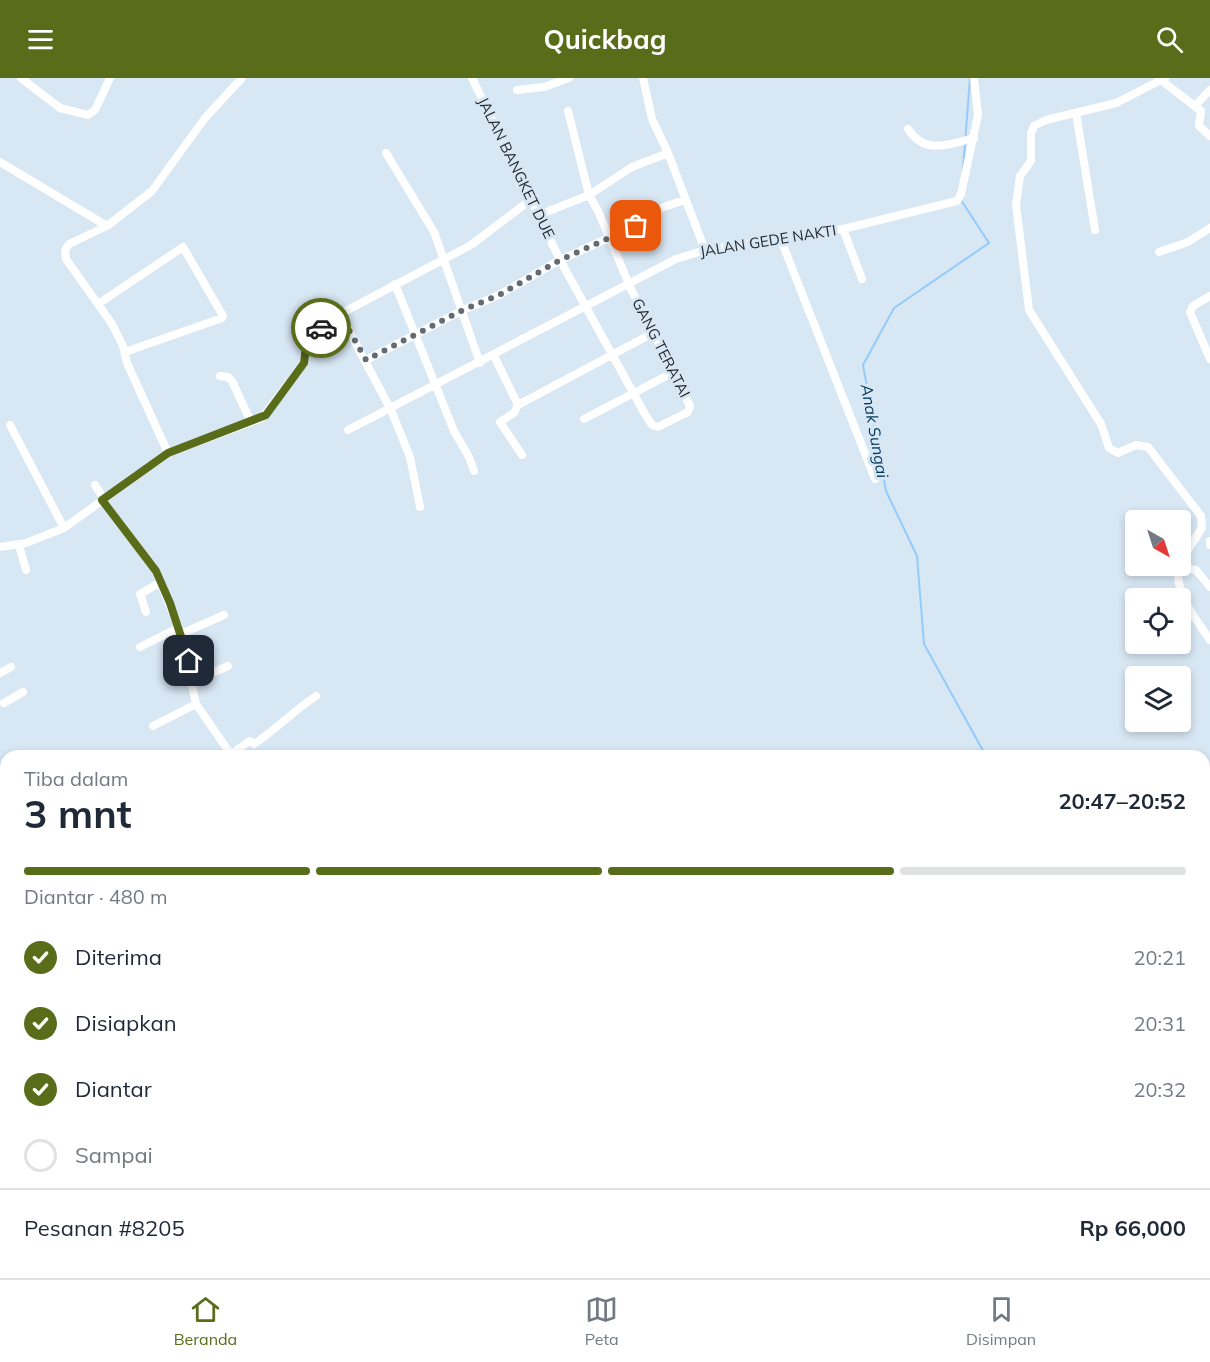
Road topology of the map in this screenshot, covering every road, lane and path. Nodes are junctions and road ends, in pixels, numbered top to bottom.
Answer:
1 (21, 78) edge
2 (110, 78) edge
3 (242, 78) edge
4 (472, 78) edge
5 (569, 78) edge
6 (643, 78) edge
7 (974, 78) edge
8 (1163, 79) edge
9 (517, 90) dead end
10 (1210, 90) edge
11 (1195, 106) junction
12 (568, 111) dead end
13 (1076, 113) junction
14 (908, 129) dead end
15 (1210, 136) edge
16 (969, 139) junction
17 (386, 153) dead end
18 (668, 153) junction
19 (0, 162) edge
20 (589, 195) junction
21 (533, 198) junction
22 (684, 200) junction
23 (539, 215) junction
24 (107, 226) junction
25 (1210, 228) edge
26 (843, 229) junction
27 (1095, 230) dead end
28 (609, 238) junction
29 (781, 240) junction
30 (705, 250) junction
31 (1160, 252) dead end
32 (446, 260) junction
33 (560, 260) junction
34 (862, 279) dead end
35 (628, 283) junction
36 (394, 284) junction
37 (1210, 296) edge
38 (98, 304) junction
39 (585, 306) junction
40 (463, 310) junction
41 (340, 314) junction
42 (653, 333) junction
43 (416, 334) junction
44 (125, 352) junction
45 (611, 355) junction
46 (494, 356) junction
47 (1210, 359) edge
48 (366, 360) junction
49 (480, 363) junction
50 (674, 372) junction
51 (220, 376) dead end
52 (436, 386) junction
53 (633, 394) junction
54 (518, 405) junction
55 (391, 410) junction
56 (646, 416) joint
57 (584, 419) dead end
58 (251, 422) junction
59 (10, 425) dead end
60 (348, 430) dead end
61 (168, 453) junction
62 (522, 455) dead end
63 (474, 471) dead end
64 (875, 479) dead end
65 (95, 485) dead end
66 (103, 500) junction
67 (420, 507) dead end
68 (64, 528) junction
69 (1210, 541) edge
70 (19, 545) junction
71 (1210, 545) edge
72 (1191, 546) edge
73 (0, 548) edge
74 (1191, 568) edge
75 (26, 570) dead end
76 (1180, 576) edge
77 (161, 582) junction
78 (1210, 587) edge
79 (146, 612) dead end
80 (224, 615) dead end
81 (179, 631) junction
82 (1210, 640) edge
83 (140, 647) dead end
84 (228, 666) dead end
85 (11, 667) dead end
86 (0, 673) edge
87 (192, 682) junction
88 (23, 692) dead end
89 (316, 696) dead end
90 (1, 701) edge
91 (196, 704) junction
92 (153, 726) dead end
93 (228, 750) edge
94 (238, 750) edge

1 - 2 street
3 - 24 street
4 - 21 street, JALAN BANGKET DUE
5 - 9 street
6 - 18 street
7 - 16 street, JALAN GEDE NAKTI
8 - 11 street
8 - 13 street
10 - 11 street
11 - 15 street
12 - 20 street, GANG TERATAI
13 - 27 street
13 - 72 street
14 - 16 street
16 - 26 street, JALAN GEDE NAKTI
17 - 32 street
18 - 20 street
18 - 22 street
19 - 24 street
20 - 23 street
20 - 28 street, GANG TERATAI
21 - 23 street, JALAN BANGKET DUE
21 - 32 street
22 - 28 street
22 - 30 street
23 - 33 street, JALAN BANGKET DUE
24 - 38 street
25 - 31 street
26 - 29 street, JALAN GEDE NAKTI
26 - 34 street
28 - 33 street
28 - 35 street, GANG TERATAI
29 - 30 street, JALAN GEDE NAKTI
29 - 64 street
30 - 35 street, JALAN GEDE NAKTI
32 - 36 street
32 - 40 street
33 - 39 street, JALAN BANGKET DUE
33 - 40 street
35 - 39 street, JALAN GEDE NAKTI
35 - 42 street, GANG TERATAI
36 - 41 street
36 - 43 street
37 - 47 street
38 - 44 street
38 - 44 street
39 - 45 street, JALAN BANGKET DUE
39 - 46 street, JALAN GEDE NAKTI
40 - 43 street
40 - 49 street
41 - 48 street
41 - 58 street
42 - 45 street
42 - 50 street, GANG TERATAI
43 - 48 street
43 - 52 street
44 - 61 street
45 - 53 street, JALAN BANGKET DUE
45 - 54 street
46 - 49 street, JALAN GEDE NAKTI
46 - 54 street
48 - 55 street
49 - 52 street, JALAN GEDE NAKTI
50 - 53 street
50 - 56 street, GANG TERATAI
51 - 58 street
52 - 55 street, JALAN GEDE NAKTI
52 - 63 street
53 - 56 street, JALAN BANGKET DUE
53 - 57 street
54 - 62 street
55 - 60 street, JALAN GEDE NAKTI
55 - 67 street
58 - 61 street
59 - 68 street
61 - 66 street
65 - 66 street
66 - 68 street
66 - 77 street
68 - 70 street
69 - 71 street
70 - 73 street
70 - 75 street
74 - 78 street
76 - 82 street
77 - 79 street
77 - 81 street
80 - 81 street
81 - 83 street
81 - 87 street
84 - 87 street
85 - 86 street
87 - 91 street
88 - 90 street
89 - 94 street
91 - 92 street
91 - 93 street

